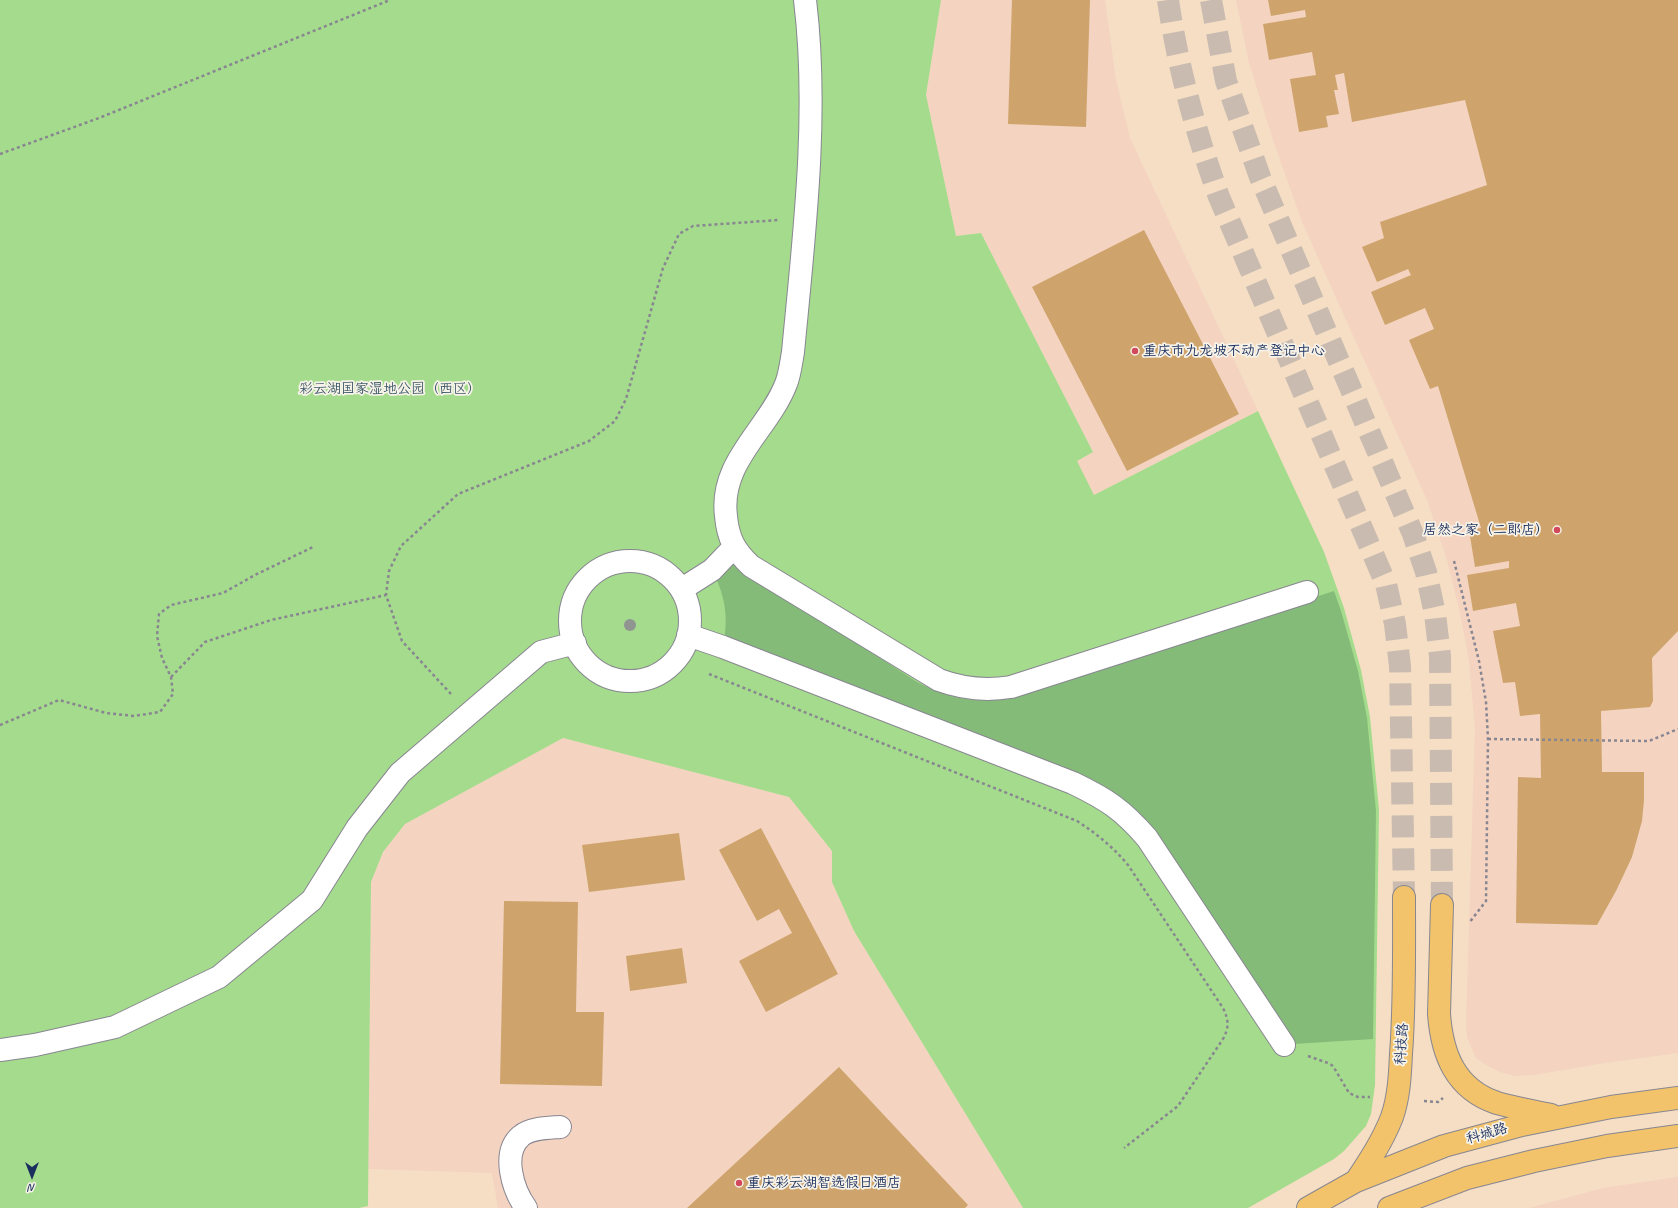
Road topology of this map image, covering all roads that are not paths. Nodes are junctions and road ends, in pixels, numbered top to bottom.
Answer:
1 (805, 0) edge
2 (734, 547) junction
3 (682, 589) junction
4 (1307, 592) dead end
5 (688, 635) junction
6 (575, 643) junction
7 (1404, 897) tunnel mouth
8 (1442, 904) tunnel mouth
9 (1284, 1045) road end
10 (0, 1050) edge
11 (1678, 1098) edge
12 (1560, 1117) junction
13 (560, 1127) dead end
14 (1678, 1136) edge
15 (1356, 1181) junction
16 (526, 1208) edge
17 (1308, 1208) edge
18 (1388, 1208) edge

1 - 2 lane
2 - 3 lane
2 - 4 lane
3 - 5 lane
3 - 6 lane
5 - 6 lane
5 - 9 lane
6 - 10 lane
7 - 15 main road, 科技路
8 - 12 main road
11 - 12 main road, 科城路
12 - 15 main road, 科城路
13 - 16 lane
14 - 18 main road
15 - 17 main road, 科城路

